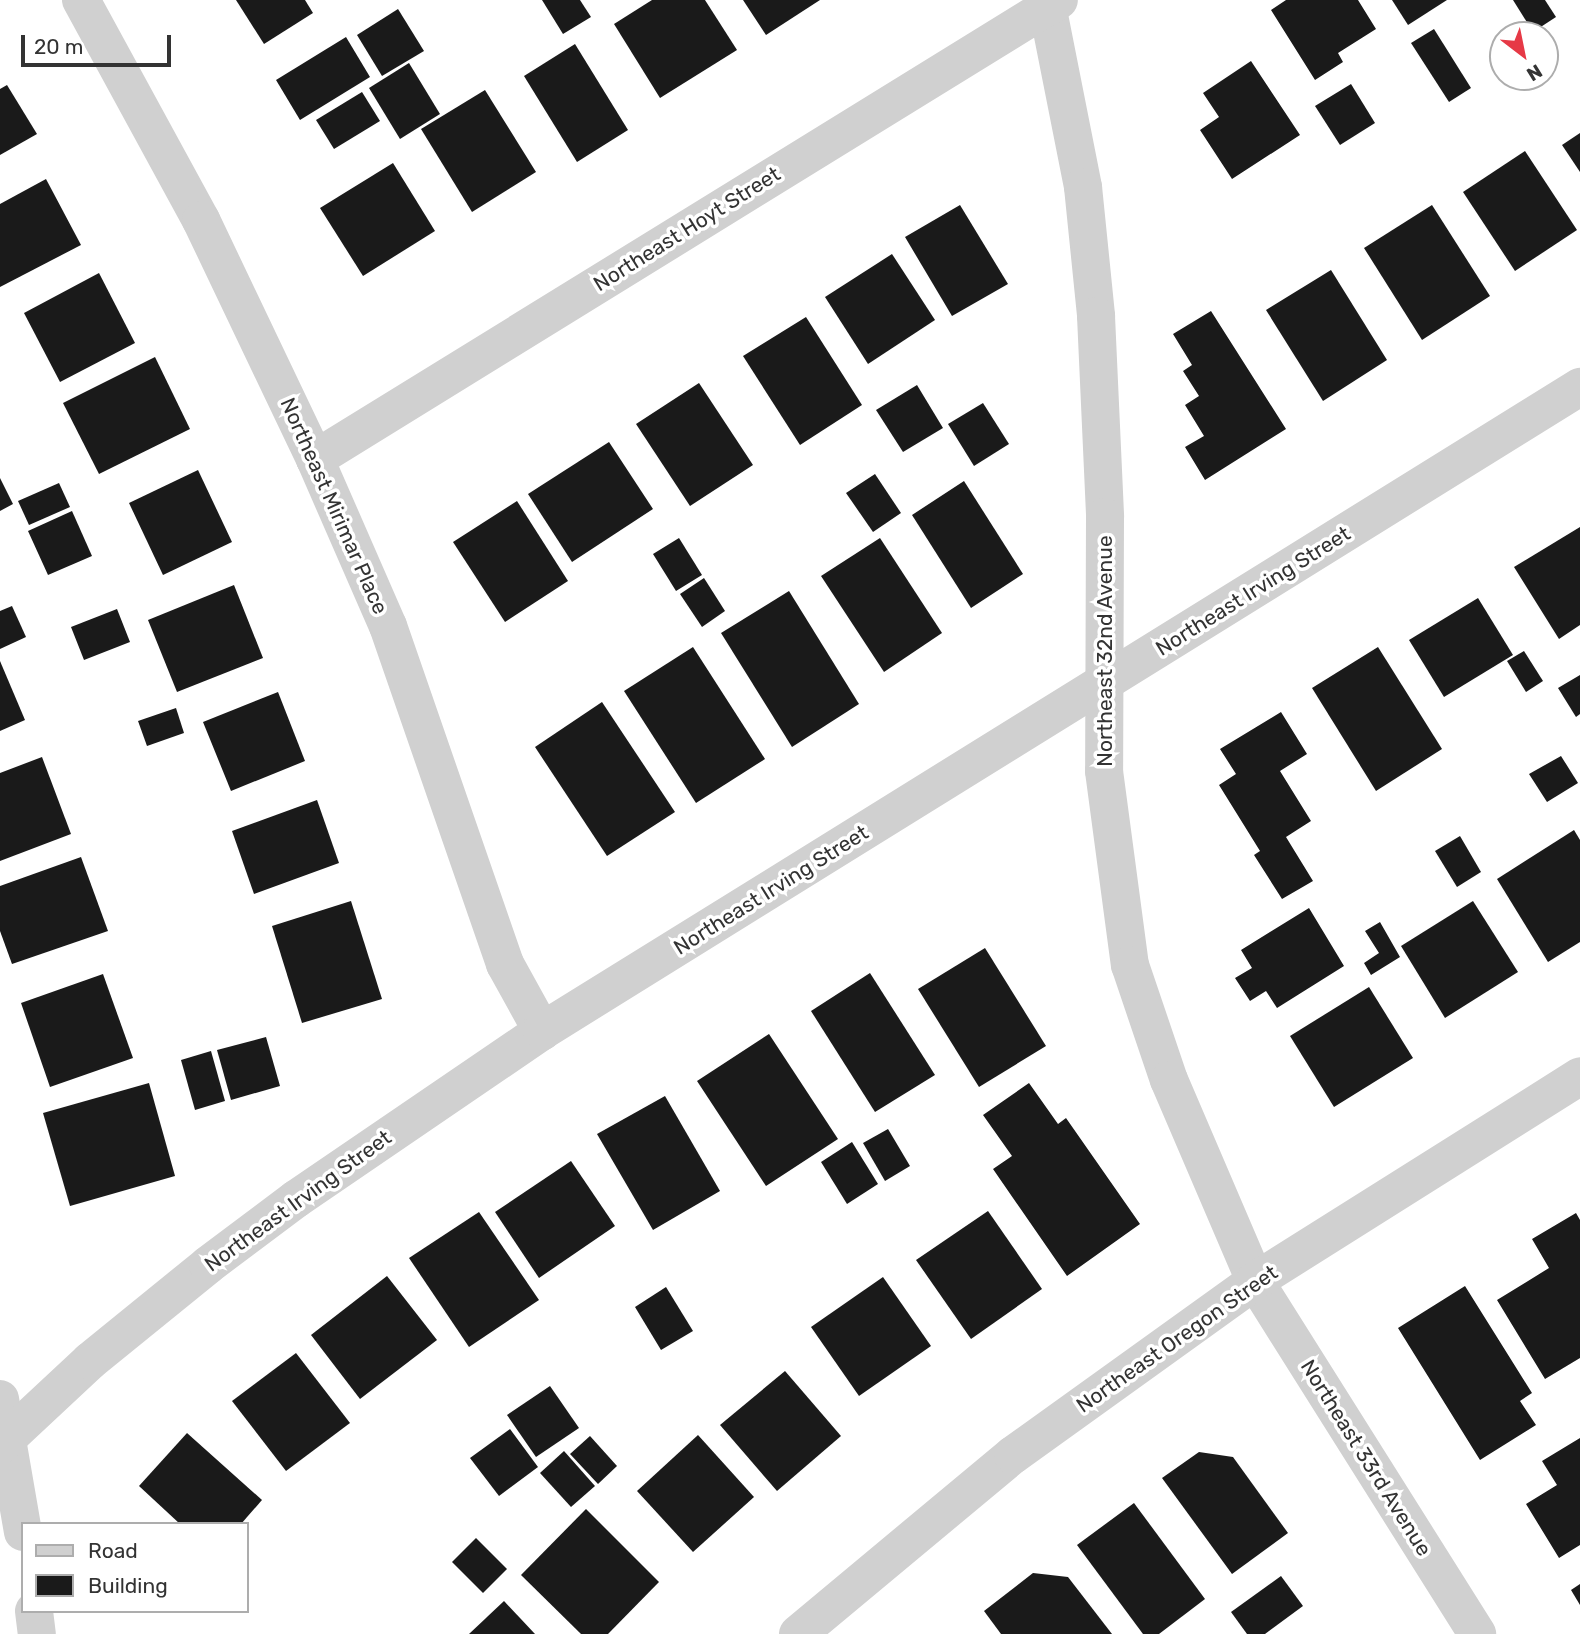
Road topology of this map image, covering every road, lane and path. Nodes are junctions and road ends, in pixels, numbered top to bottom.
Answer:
1 (81, 0) edge
2 (1051, 2) edge
3 (1580, 387) edge
4 (315, 459) junction
5 (1102, 685) junction
6 (542, 1031) junction
7 (1580, 1076) edge
8 (1255, 1282) junction
9 (0, 1399) edge
10 (4, 1441) edge
11 (21, 1522) edge
12 (34, 1613) edge
13 (37, 1634) edge
14 (798, 1634) edge
15 (1477, 1634) edge

1 - 4 street, Northeast Mirimar Place
2 - 4 street, Northeast Hoyt Street
2 - 5 street, Northeast 32nd Avenue
3 - 5 street, Northeast Irving Street
4 - 6 street, Northeast Mirimar Place
5 - 6 street, Northeast Irving Street
5 - 8 street, Northeast 32nd Avenue
6 - 10 street, Northeast Irving Street
7 - 8 street, Northeast Oregon Street
8 - 14 street, Northeast Oregon Street
8 - 15 street, Northeast 33rd Avenue
9 - 10 street
10 - 11 street
12 - 13 street

